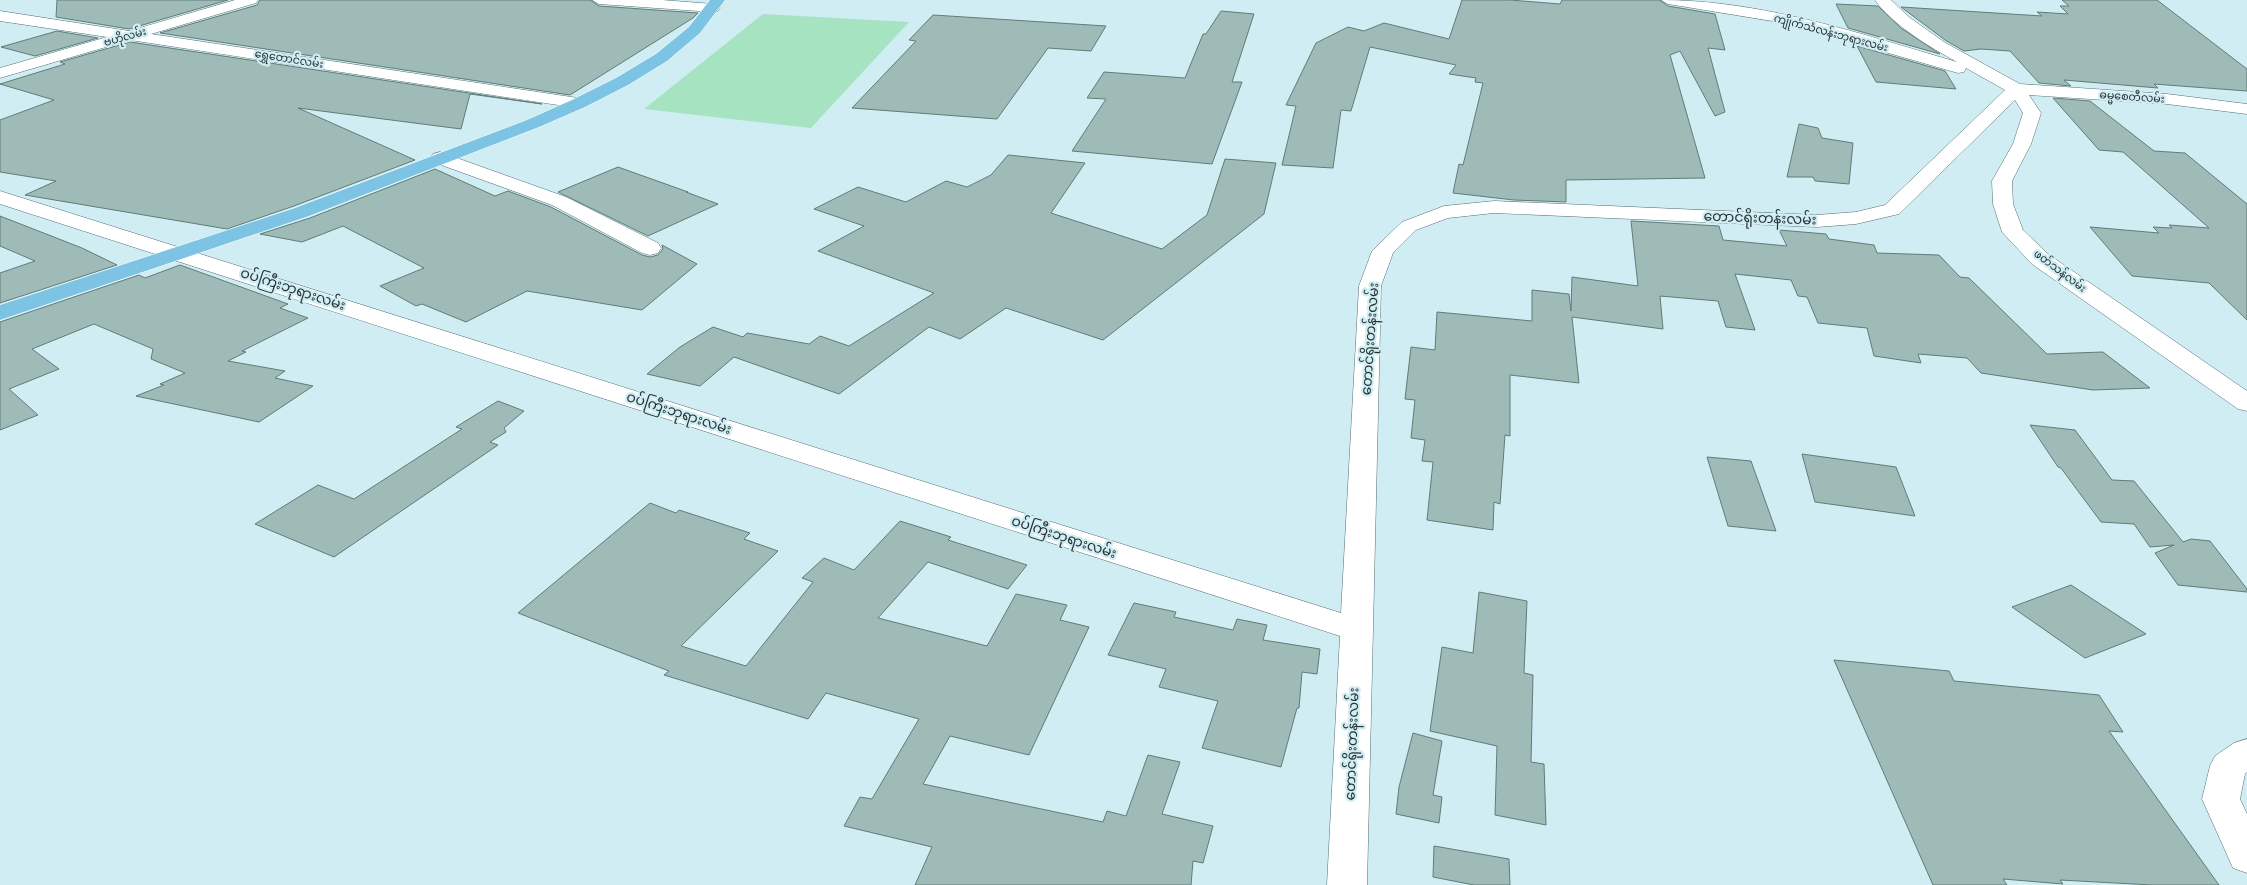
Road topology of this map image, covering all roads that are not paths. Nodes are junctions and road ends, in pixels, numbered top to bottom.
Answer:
1 (251, 0) edge
2 (599, 0) edge
3 (1668, 0) edge
4 (1882, 0) edge
5 (715, 4) edge
6 (0, 16) edge
7 (131, 35) junction
8 (0, 73) edge
9 (1992, 75) junction
10 (2016, 89) junction
11 (578, 103) junction
12 (2247, 108) edge
13 (440, 158) junction
14 (0, 197) edge
15 (650, 248) dead end
16 (180, 253) junction
17 (0, 313) edge
18 (2247, 403) edge
19 (1357, 630) junction
20 (2247, 753) edge
21 (2247, 856) edge
22 (1347, 885) edge

1 - 7 street, ဗဟိုလမ်း
2 - 5 street
3 - 9 street, ကျိုက်သံလန်းဘုရားလမ်း
4 - 9 street, ဖတ်သန်လမ်း
5 - 11 main road
6 - 7 street, ရွှေတောင်လမ်း
7 - 8 street, ဗဟိုလမ်း
7 - 11 street, ရွှေတောင်လမ်း
9 - 10 street, ဖတ်သန်လမ်း
10 - 12 street, ဓမ္မစေတီလမ်း
10 - 18 street, ဖတ်သန်လမ်း
10 - 19 street, တောင်ရိုးတန်းလမ်း
11 - 13 main road
13 - 15 street
13 - 16 main road
14 - 16 street, ဝပ်ကြီးဘုရားလမ်း
16 - 17 main road
16 - 19 street, ဝပ်ကြီးဘုရားလမ်း
19 - 22 street, တောင်ရိုးတန်းလမ်း
20 - 21 street

